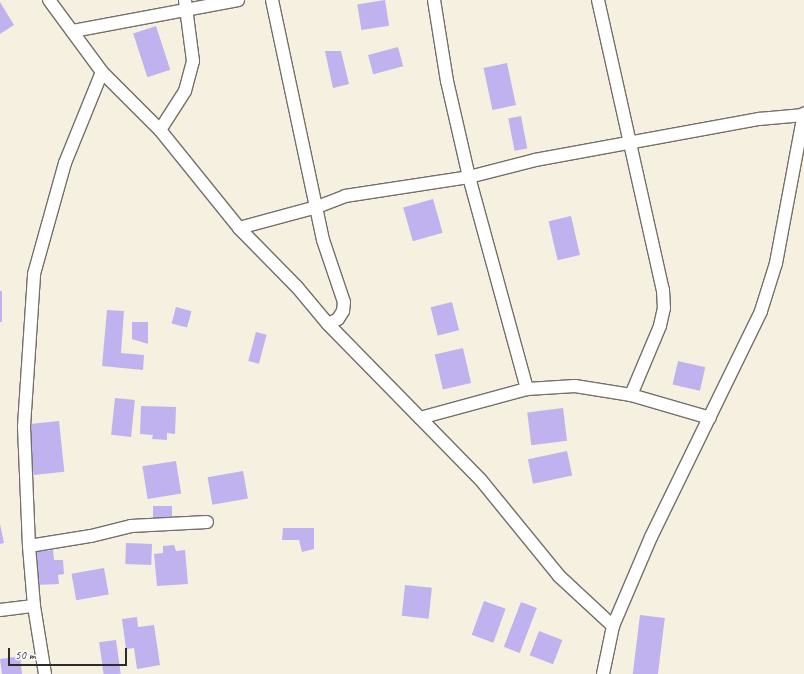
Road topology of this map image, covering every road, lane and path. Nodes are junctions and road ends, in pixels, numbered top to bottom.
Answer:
1 (49, 0) edge
2 (238, 0) edge
3 (272, 0) edge
4 (434, 0) edge
5 (598, 0) edge
6 (186, 5) edge
7 (73, 30) junction
8 (102, 72) junction
9 (804, 114) edge
10 (160, 130) junction
11 (628, 144) junction
12 (469, 176) junction
13 (317, 207) junction
14 (239, 228) junction
15 (328, 324) junction
16 (527, 389) junction
17 (631, 395) junction
18 (420, 418) junction
19 (710, 418) junction
20 (207, 522) dead end
21 (29, 546) junction
22 (34, 606) junction
23 (0, 610) edge
24 (613, 626) junction
25 (45, 674) edge
26 (603, 674) edge

1 - 7 street
2 - 6 street
3 - 13 street
4 - 12 street
5 - 11 street
6 - 7 street
6 - 10 street
7 - 8 street
8 - 10 street
8 - 21 street
9 - 11 street
9 - 19 street
10 - 14 street
11 - 12 street
11 - 17 street
12 - 13 street
12 - 16 street
13 - 14 street
13 - 15 street
14 - 15 street
15 - 18 street
16 - 17 street
16 - 18 street
17 - 19 street
18 - 24 street
19 - 24 street
20 - 21 street
21 - 22 street
22 - 23 street
22 - 25 street
24 - 26 street

